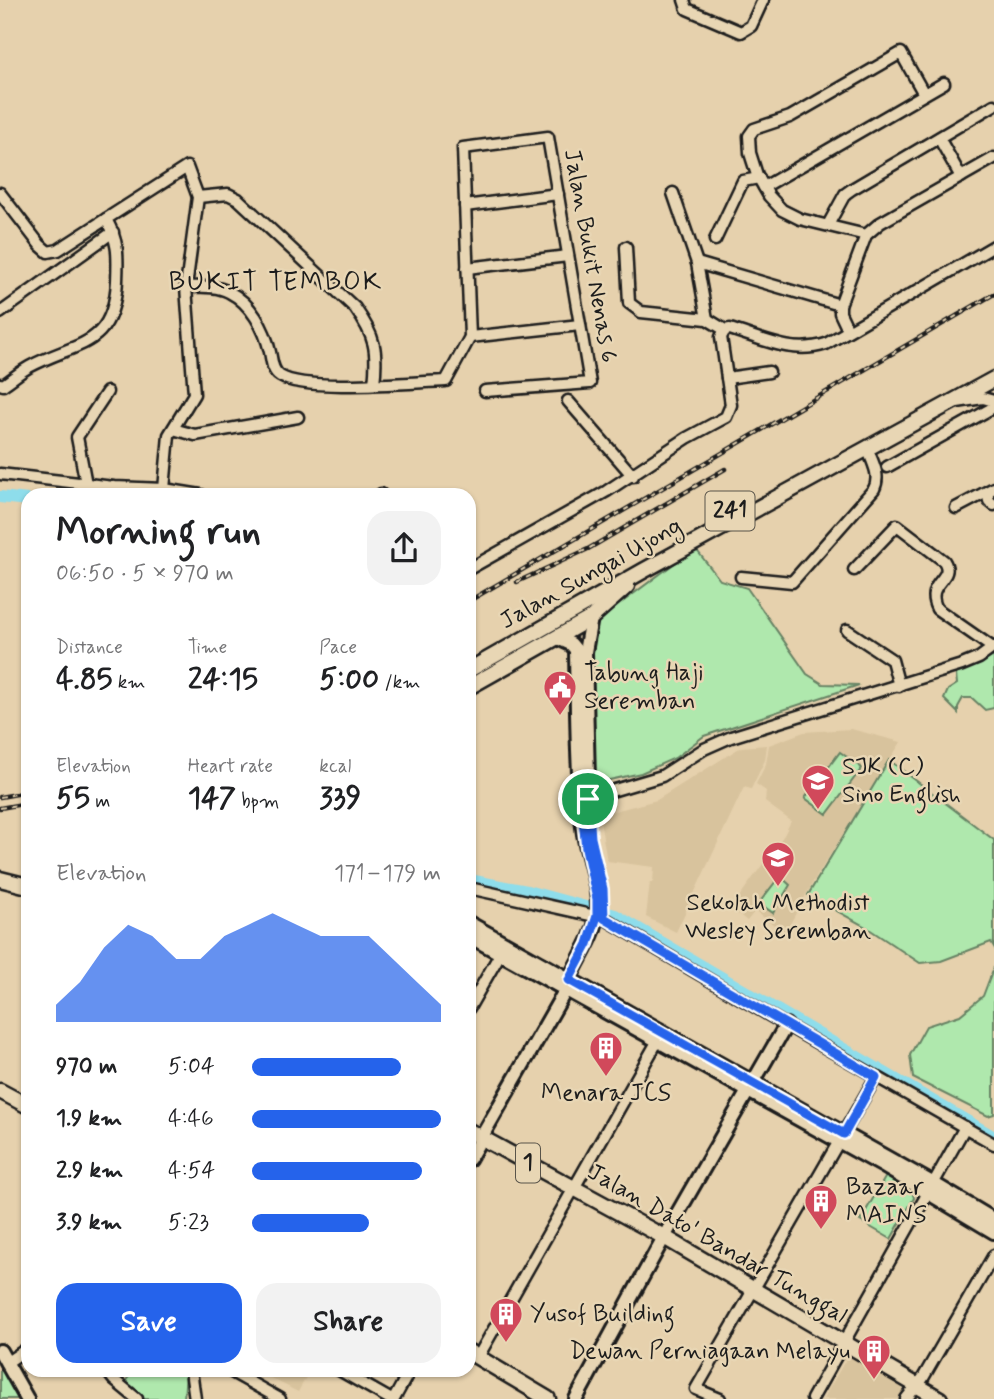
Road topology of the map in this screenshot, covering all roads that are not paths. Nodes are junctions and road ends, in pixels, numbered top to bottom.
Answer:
1 (684, 0) edge
2 (763, 0) edge
3 (944, 83) dead end
4 (924, 94) junction
5 (994, 105) edge
6 (939, 138) junction
7 (994, 159) edge
8 (961, 177) junction
9 (762, 183) junction
10 (0, 193) edge
11 (673, 193) dead end
12 (558, 194) junction
13 (198, 197) junction
14 (465, 206) junction
15 (106, 219) junction
16 (828, 225) junction
17 (113, 232) junction
18 (866, 235) junction
19 (715, 240) dead end
20 (994, 246) edge
21 (626, 247) dead end
22 (568, 256) junction
23 (697, 262) junction
24 (467, 268) junction
25 (186, 287) junction
26 (840, 305) junction
27 (0, 313) edge
28 (707, 319) junction
29 (580, 325) junction
30 (725, 330) junction
31 (848, 330) junction
32 (470, 337) junction
33 (994, 368) edge
34 (769, 372) dead end
35 (727, 378) junction
36 (994, 379) edge
37 (0, 384) edge
38 (374, 384) junction
39 (485, 391) dead end
40 (107, 392) dead end
41 (568, 401) dead end
42 (994, 401) edge
43 (950, 402) junction
44 (994, 407) edge
45 (298, 417) dead end
46 (173, 429) junction
47 (867, 448) junction
48 (887, 467) dead end
49 (0, 474) edge
50 (633, 476) junction
51 (86, 484) junction
52 (148, 488) edge
53 (164, 488) edge
54 (990, 490) edge
55 (994, 505) edge
56 (956, 508) dead end
57 (476, 565) edge
58 (854, 570) dead end
59 (643, 571) junction
60 (741, 577) dead end
61 (591, 618) junction
62 (847, 631) dead end
63 (558, 638) junction
64 (993, 648) edge
65 (476, 655) edge
66 (476, 666) edge
67 (581, 675) junction
68 (476, 683) edge
69 (899, 686) junction
70 (585, 800) junction
71 (0, 879) edge
72 (21, 885) edge
73 (21, 887) edge
74 (0, 888) edge
75 (476, 889) edge
76 (601, 909) junction
77 (476, 927) edge
78 (476, 940) edge
79 (500, 954) junction
80 (570, 985) junction
81 (476, 996) edge
82 (786, 1026) junction
83 (657, 1042) junction
84 (876, 1077) junction
85 (750, 1087) junction
86 (0, 1091) edge
87 (21, 1102) edge
88 (965, 1127) junction
89 (476, 1132) edge
90 (476, 1135) edge
91 (841, 1138) junction
92 (994, 1144) edge
93 (574, 1188) junction
94 (931, 1188) junction
95 (994, 1220) edge
96 (994, 1232) edge
97 (664, 1237) junction
98 (994, 1255) edge
99 (753, 1290) junction
100 (844, 1343) junction
101 (476, 1350) edge
102 (0, 1351) edge
103 (21, 1353) edge
104 (476, 1357) edge
105 (6, 1363) junction
106 (112, 1377) edge
107 (192, 1377) edge
108 (241, 1377) edge
109 (352, 1377) edge
110 (406, 1377) edge
111 (916, 1385) junction
112 (27, 1399) edge
113 (137, 1399) edge
114 (195, 1399) edge
115 (280, 1399) edge
116 (392, 1399) edge
117 (548, 1399) edge
118 (576, 1399) edge
119 (720, 1399) edge
120 (812, 1399) edge
121 (906, 1399) edge
122 (940, 1399) edge

1 - 2 street
3 - 4 street
4 - 9 street
4 - 9 street
5 - 6 street
6 - 8 street
6 - 16 street
7 - 8 street
8 - 18 street
9 - 16 street
9 - 19 street
10 - 15 street
11 - 23 street
12 - 14 street
12 - 14 street, Jalan Bukit Nenas 6
12 - 22 street, Jalan Bukit Nenas 6
13 - 15 street
13 - 25 street
13 - 38 street
14 - 24 street
15 - 17 street
16 - 18 street
17 - 27 street
17 - 37 street
18 - 26 street
20 - 31 street
21 - 28 street
22 - 24 street
22 - 29 street, Jalan Bukit Nenas 6
23 - 26 street
23 - 28 street
24 - 32 street
25 - 38 street
25 - 46 street
26 - 31 street
28 - 30 street
29 - 32 street
29 - 39 street, Jalan Bukit Nenas 6
30 - 31 street
30 - 35 street
32 - 38 street
33 - 65 highway, Jalan Sungai Ujong / 241
34 - 35 street
35 - 50 street
36 - 43 highway, Jalan Sungai Ujong / 241
40 - 51 street
41 - 50 street
42 - 43 street
43 - 47 highway, Jalan Sungai Ujong / 241
44 - 48 street
45 - 46 street
46 - 53 street
47 - 59 highway, Jalan Sungai Ujong / 241
47 - 60 street
49 - 51 street
50 - 57 street
51 - 52 street
54 - 55 street
54 - 56 street
58 - 64 street
59 - 61 highway
59 - 66 highway, Jalan Sungai Ujong / 241
61 - 63 highway
61 - 67 main road
62 - 69 street
63 - 67 main road
63 - 68 highway
64 - 69 street
67 - 70 main road
69 - 70 street
70 - 76 main road
71 - 72 highway
73 - 74 highway
75 - 76 street
76 - 80 main road
76 - 82 street
77 - 80 main road
78 - 79 main road
79 - 80 main road
79 - 81 street
80 - 83 main road
80 - 85 main road
80 - 89 main road
82 - 84 street
82 - 85 main road
83 - 85 main road
83 - 93 street
84 - 88 street
84 - 91 street
85 - 91 main road
85 - 97 main road
86 - 87 highway
88 - 92 street
88 - 94 street
90 - 93 highway, Jalan Dato' Bandar Tunggal / 1
91 - 94 main road
91 - 99 street
93 - 97 highway, Jalan Dato' Bandar Tunggal / 1
93 - 101 street
94 - 95 main road
94 - 96 main road
94 - 100 street
97 - 99 highway, Jalan Dato' Bandar Tunggal / 1
97 - 118 main road
98 - 111 street
99 - 100 highway, Jalan Dato' Bandar Tunggal / 1
99 - 119 street
100 - 111 highway, Jalan Dato' Bandar Tunggal / 1
100 - 120 street
102 - 105 main road
103 - 105 street
104 - 117 highway
105 - 112 main road
106 - 113 street
107 - 114 street
108 - 115 street
109 - 116 street
110 - 116 street
111 - 121 street
111 - 122 highway, Jalan Dato' Bandar Tunggal / 1

